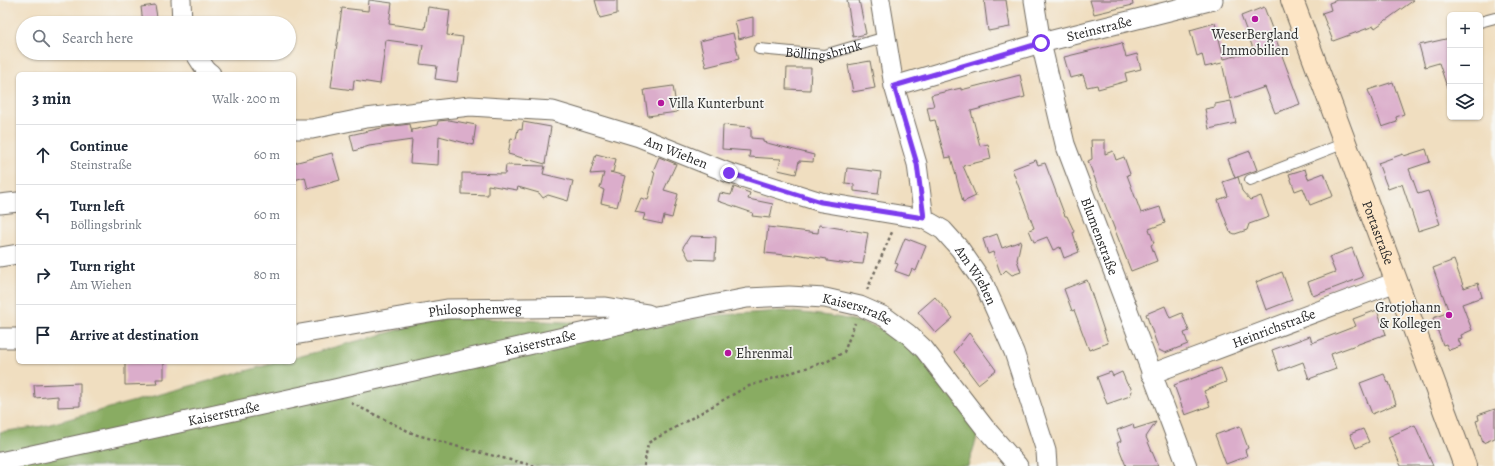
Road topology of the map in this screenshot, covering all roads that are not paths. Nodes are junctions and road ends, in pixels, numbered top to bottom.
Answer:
1 (181, 0) edge
2 (880, 0) edge
3 (1034, 0) edge
4 (1213, 0) edge
5 (1292, 0) edge
6 (182, 16) edge
7 (1495, 18) edge
8 (1483, 21) edge
9 (886, 37) junction
10 (1041, 43) junction
11 (758, 49) dead end
12 (200, 60) edge
13 (208, 72) edge
14 (894, 86) junction
15 (303, 129) edge
16 (1345, 143) junction
17 (1250, 180) dead end
18 (16, 202) edge
19 (0, 204) edge
20 (924, 218) junction
21 (16, 254) edge
22 (0, 257) edge
23 (1396, 282) junction
24 (656, 316) junction
25 (296, 335) edge
26 (0, 338) edge
27 (16, 338) edge
28 (1152, 374) junction
29 (0, 462) edge
30 (1018, 466) edge
31 (1046, 466) edge
32 (1187, 466) edge
33 (1465, 466) edge

1 - 6 street
2 - 9 street
3 - 10 street, Blumenstraße
4 - 10 street, Steinstraße
5 - 16 main road, Portastraße
7 - 8 lane
9 - 11 lane, Böllingsbrink
9 - 14 street
10 - 14 street, Steinstraße
10 - 28 street, Blumenstraße
12 - 13 street
14 - 20 street
15 - 20 street, Am Wiehen
16 - 17 lane
16 - 23 main road, Portastraße
18 - 19 street
20 - 31 street, Am Wiehen
21 - 22 street
23 - 28 street, Heinrichstraße
23 - 33 main road, Portastraße
24 - 25 street, Philosophenweg
24 - 29 street, Kaiserstraße
24 - 30 street, Kaiserstraße
26 - 27 street
28 - 32 street, Blumenstraße

